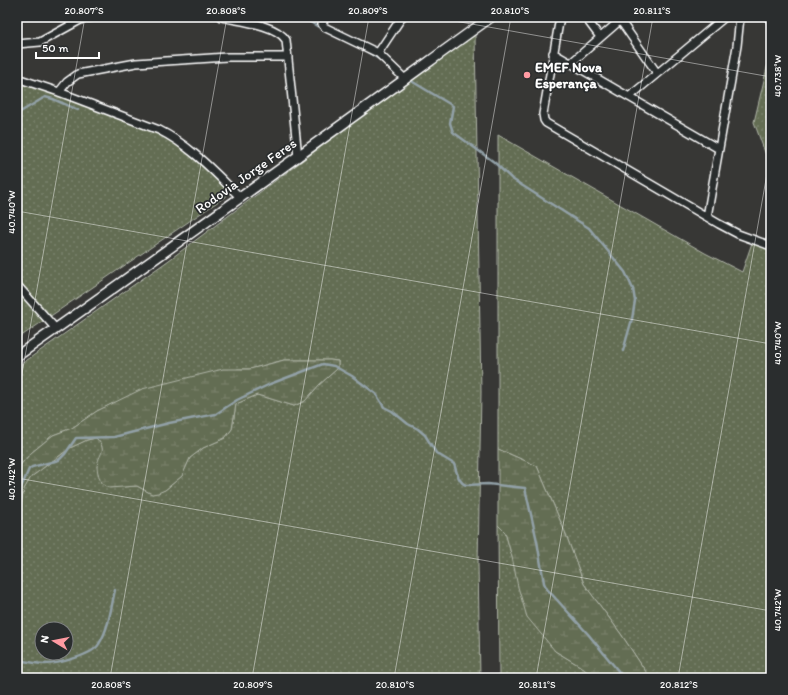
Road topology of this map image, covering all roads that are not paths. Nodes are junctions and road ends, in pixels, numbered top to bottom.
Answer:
1 (93, 17) edge
2 (221, 17) edge
3 (325, 17) edge
4 (402, 17) edge
5 (491, 17) edge
6 (560, 17) edge
7 (585, 17) edge
8 (725, 17) edge
9 (740, 17) edge
10 (622, 19) edge
11 (600, 37) junction
12 (17, 44) edge
13 (378, 53) junction
14 (553, 53) junction
15 (288, 58) junction
16 (571, 63) junction
17 (657, 73) junction
18 (17, 78) edge
19 (405, 79) junction
20 (59, 92) junction
21 (629, 97) junction
22 (719, 149) junction
23 (298, 157) junction
24 (240, 197) junction
25 (707, 217) junction
26 (771, 246) edge
27 (17, 285) edge
28 (56, 329) junction
29 (17, 356) edge

1 - 12 street
2 - 15 street
3 - 13 street
4 - 13 street
5 - 19 main road, Rodovia Jorge Feres
6 - 14 street
7 - 11 street
8 - 17 street
9 - 22 street
10 - 11 street
10 - 17 street
11 - 16 street
13 - 19 street
14 - 16 street
14 - 25 street
15 - 20 street
15 - 23 street
16 - 21 street
17 - 21 street
18 - 20 street
19 - 23 main road, Rodovia Jorge Feres
20 - 24 street
21 - 22 street
22 - 25 street
23 - 24 main road, Rodovia Jorge Feres
24 - 28 main road, Rodovia Jorge Feres
25 - 26 street
27 - 28 street
28 - 29 main road, Rodovia Jorge Feres

